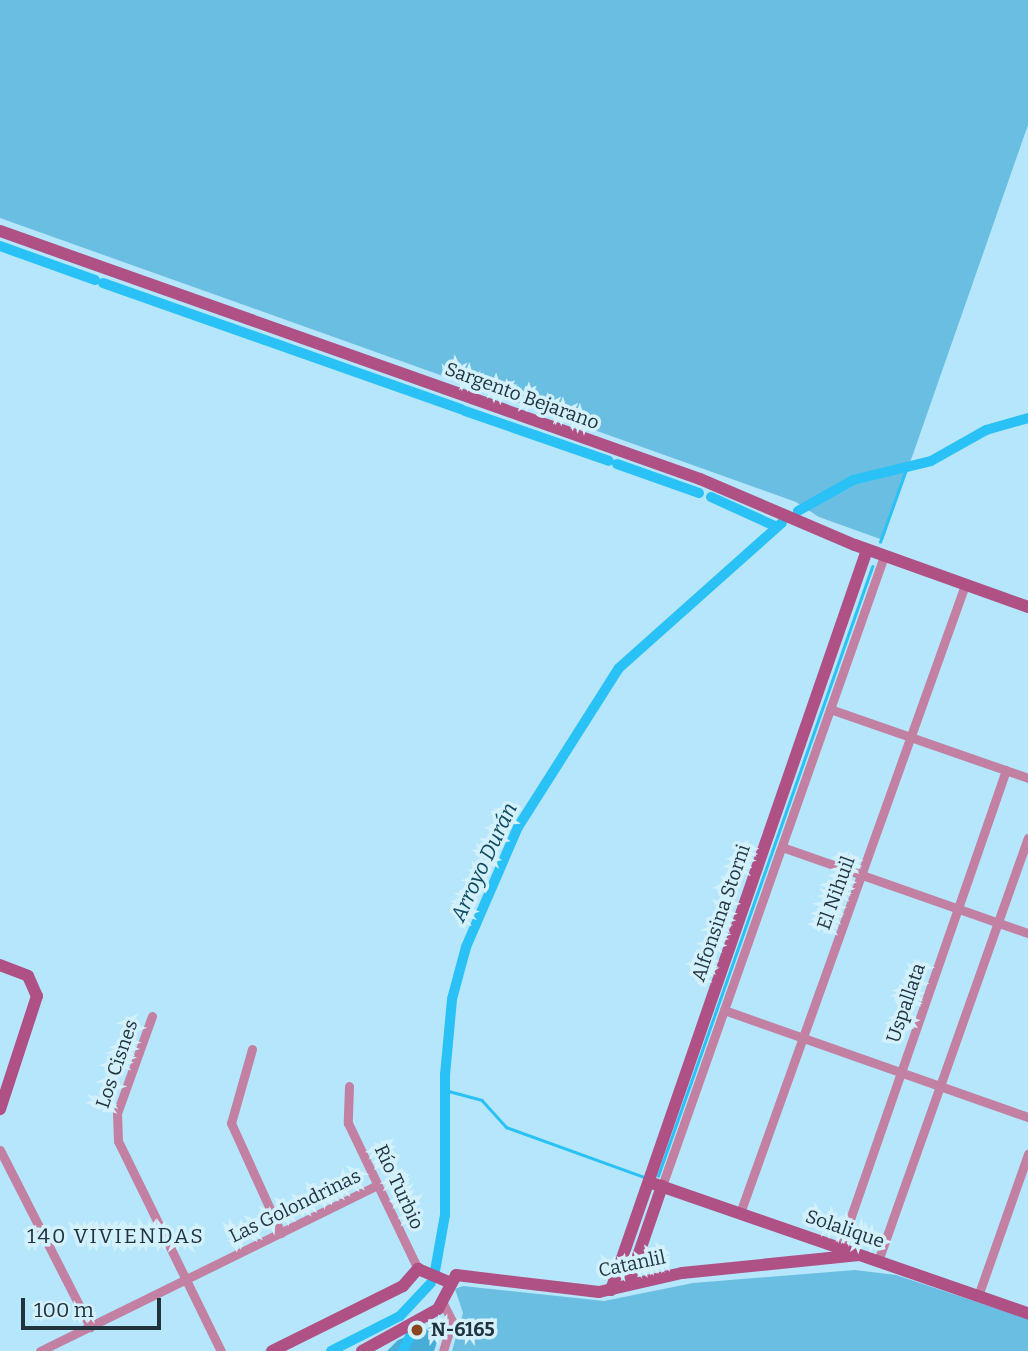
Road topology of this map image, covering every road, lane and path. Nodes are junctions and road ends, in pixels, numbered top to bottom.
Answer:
1 (0, 231) edge
2 (867, 550) junction
3 (884, 556) junction
4 (965, 585) junction
5 (1028, 607) edge
6 (830, 709) junction
7 (910, 737) junction
8 (1006, 770) junction
9 (1028, 778) edge
10 (1028, 838) edge
11 (782, 847) junction
12 (861, 875) junction
13 (958, 908) junction
14 (998, 922) junction
15 (1028, 933) edge
16 (0, 965) edge
17 (724, 1010) junction
18 (152, 1016) dead end
19 (803, 1038) junction
20 (252, 1049) dead end
21 (901, 1072) junction
22 (349, 1086) dead end
23 (940, 1086) junction
24 (0, 1109) edge
25 (1028, 1117) edge
26 (0, 1150) edge
27 (1028, 1154) edge
28 (649, 1182) junction
29 (377, 1185) junction
30 (662, 1186) junction
31 (740, 1213) junction
32 (281, 1233) junction
33 (840, 1248) junction
34 (859, 1255) junction
35 (878, 1261) junction
36 (418, 1269) junction
37 (186, 1279) junction
38 (449, 1282) junction
39 (628, 1285) junction
40 (611, 1290) junction
41 (978, 1296) junction
42 (443, 1303) junction
43 (1028, 1313) edge
44 (90, 1327) junction
45 (40, 1351) edge
46 (221, 1351) edge
47 (272, 1351) edge
48 (363, 1351) edge
49 (443, 1351) edge

1 - 2 street, Sargento Bejarano
2 - 3 street, Sargento Bejarano
2 - 28 street, Alfonsina Storni
3 - 4 street, Sargento Bejarano
3 - 6 street, Alfonsina Storni
4 - 5 street, Sargento Bejarano
4 - 7 street, El Nihuil
6 - 7 street
6 - 11 street, Alfonsina Storni
7 - 8 street
7 - 12 street, El Nihuil
8 - 9 street
8 - 13 street, Uspallata
10 - 14 street
11 - 12 street
11 - 17 street, Alfonsina Storni
12 - 13 street
12 - 19 street, El Nihuil
13 - 14 street
13 - 21 street, Uspallata
14 - 15 street
14 - 23 street
16 - 24 street
17 - 19 street
17 - 30 street, Alfonsina Storni
18 - 37 street, Los Cisnes
19 - 21 street
19 - 31 street, El Nihuil
20 - 32 street
21 - 23 street
21 - 33 street, Uspallata
22 - 29 street, Río Turbio
23 - 25 street
23 - 35 street
26 - 44 street
27 - 41 street
28 - 30 street, Solalique
28 - 40 street, Alfonsina Storni
29 - 32 street, Las Golondrinas
29 - 36 street, Río Turbio
30 - 31 street, Solalique
30 - 39 street, Alfonsina Storni
31 - 33 street, Solalique
32 - 37 street, Las Golondrinas
33 - 34 street, Solalique
34 - 35 street, Solalique
34 - 39 street, Catanlil
35 - 41 street, Solalique
36 - 38 street
36 - 47 street
37 - 44 street, Las Golondrinas
37 - 46 street, Los Cisnes
38 - 40 street, Catanlil
38 - 42 street
39 - 40 street, Catanlil
41 - 43 street, Solalique
42 - 48 street
42 - 49 street
44 - 45 street, Las Golondrinas

